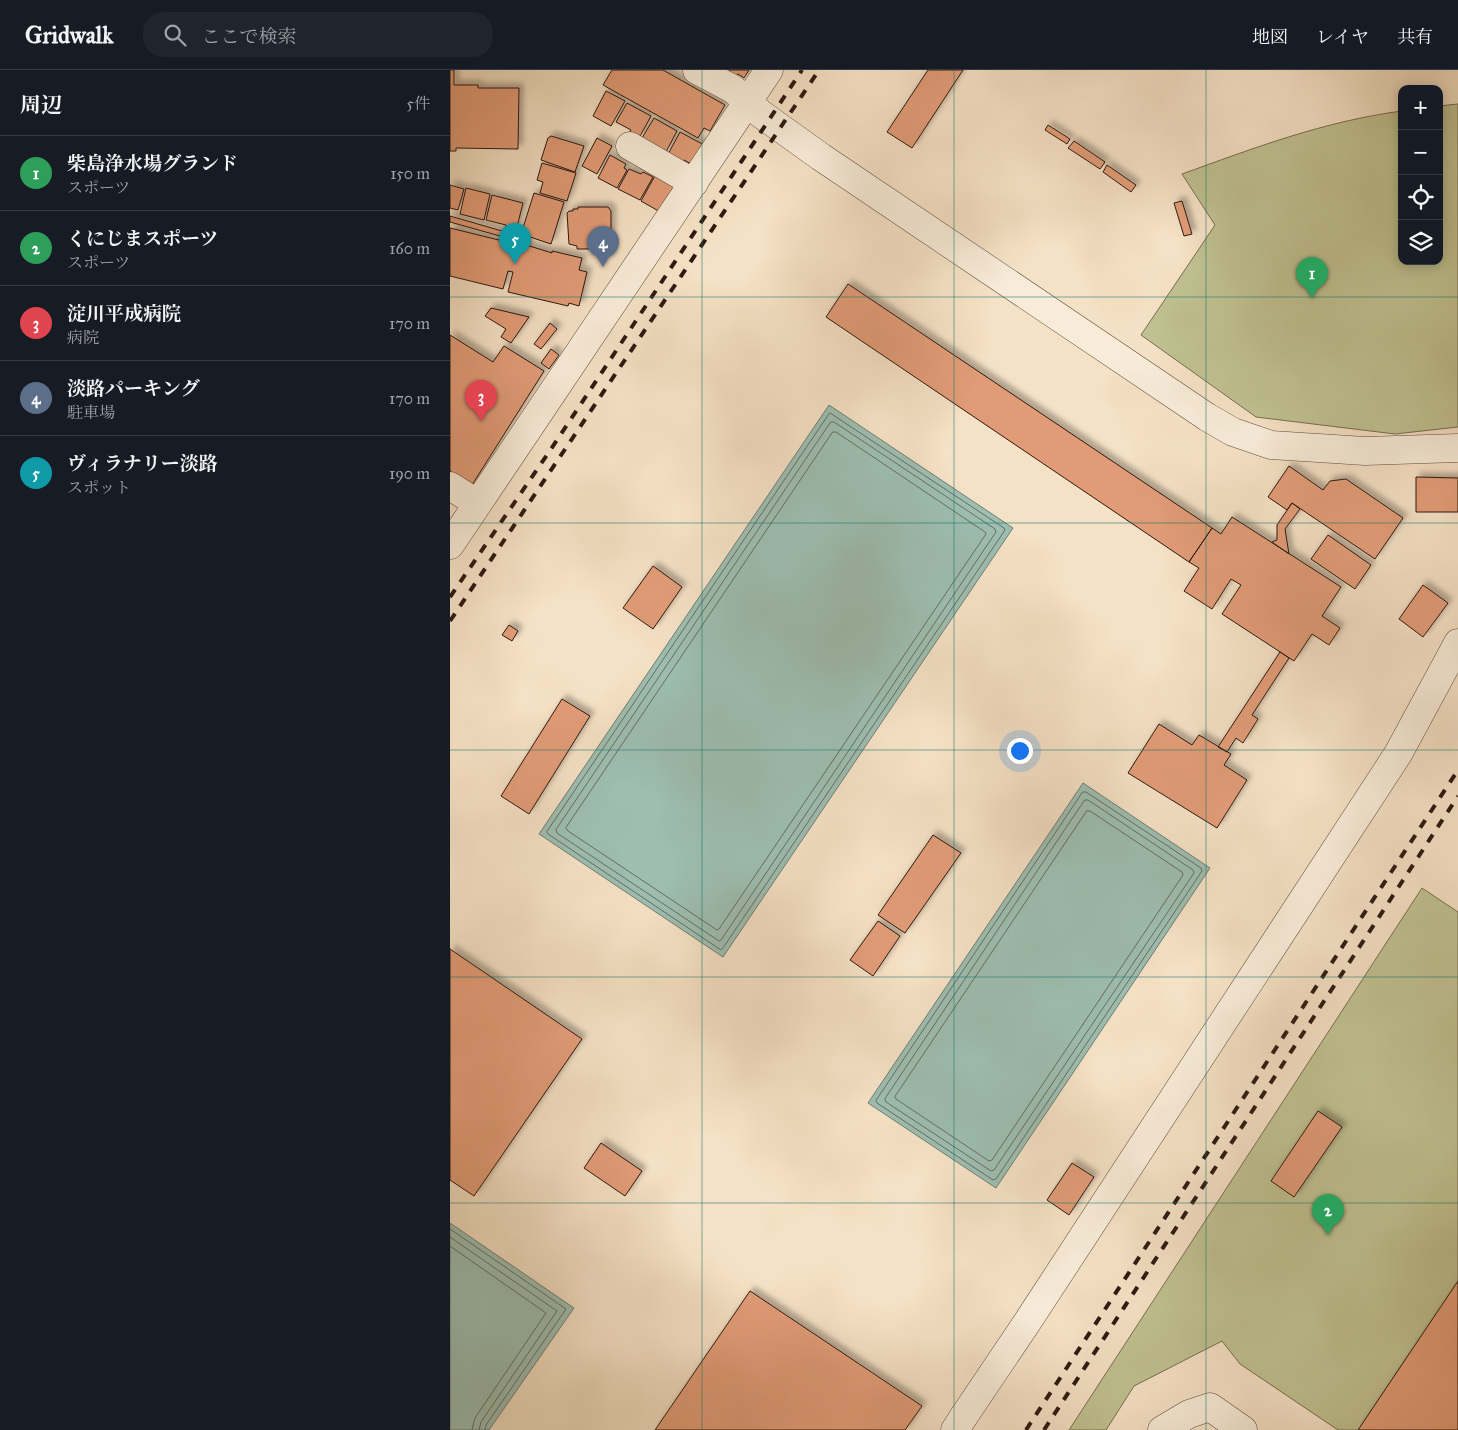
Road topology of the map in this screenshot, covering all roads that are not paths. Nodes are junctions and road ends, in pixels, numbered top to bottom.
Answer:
1 (697, 70) edge
2 (769, 70) edge
3 (748, 102) junction
4 (630, 146) dead end
5 (694, 183) junction
6 (1458, 448) edge
7 (450, 486) edge
8 (477, 503) junction
9 (450, 545) edge
10 (1458, 643) edge
11 (959, 1423) edge
12 (1162, 1430) edge
13 (1242, 1430) edge

1 - 3 street
2 - 3 street
3 - 5 street
3 - 6 street
4 - 5 street
5 - 8 street
7 - 8 street
8 - 9 street
10 - 11 street
12 - 13 street

